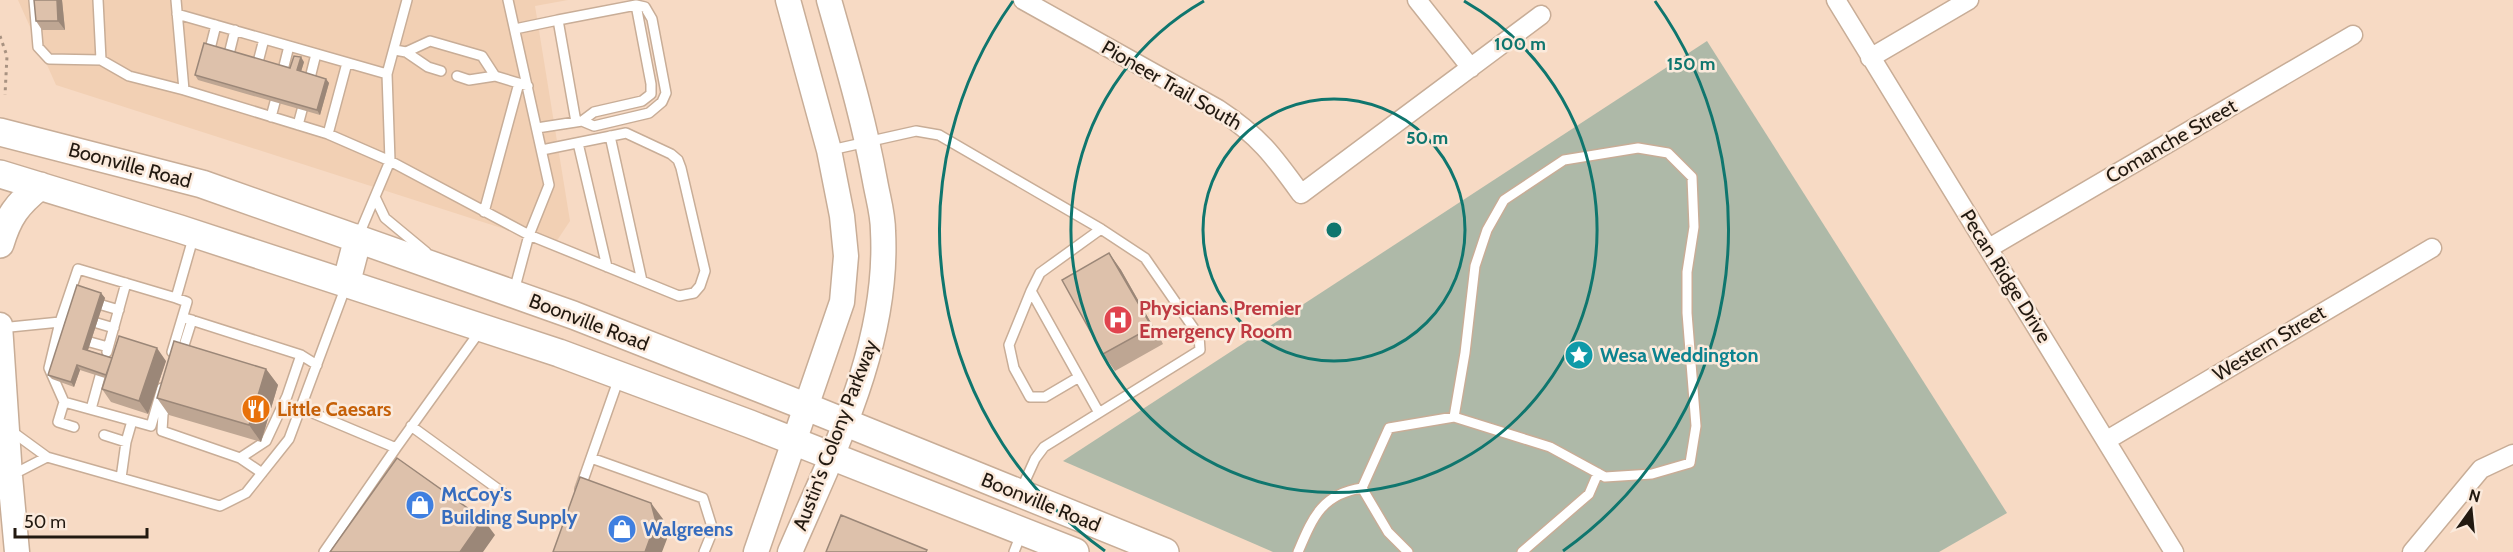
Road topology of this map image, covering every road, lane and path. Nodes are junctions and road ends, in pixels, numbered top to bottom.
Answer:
1 (34, 0) edge
2 (98, 0) edge
3 (176, 0) edge
4 (407, 0) edge
5 (508, 0) edge
6 (788, 0) edge
7 (829, 0) edge
8 (1023, 0) edge
9 (1418, 0) edge
10 (1836, 0) edge
11 (1969, 0) edge
12 (636, 5) junction
13 (177, 14) junction
14 (1541, 15) dead end
15 (558, 20) junction
16 (216, 25) junction
17 (514, 29) junction
18 (235, 30) junction
19 (2353, 35) dead end
20 (0, 36) edge
21 (264, 39) junction
22 (289, 46) junction
23 (210, 49) edge
24 (395, 50) junction
25 (406, 52) junction
26 (229, 54) edge
27 (316, 54) junction
28 (1870, 58) junction
29 (101, 60) junction
30 (258, 63) edge
31 (346, 63) junction
32 (1471, 68) junction
33 (283, 70) edge
34 (441, 71) dead end
35 (387, 75) junction
36 (457, 76) dead end
37 (495, 76) junction
38 (310, 78) edge
39 (523, 84) junction
40 (184, 90) junction
41 (5, 95) dead end
42 (275, 102) edge
43 (302, 110) edge
44 (271, 117) junction
45 (579, 121) junction
46 (298, 125) junction
47 (537, 128) junction
48 (0, 132) edge
49 (328, 134) junction
50 (610, 136) junction
51 (578, 143) junction
52 (868, 143) junction
53 (542, 150) junction
54 (829, 150) junction
55 (390, 161) junction
56 (0, 174) edge
57 (40, 186) junction
58 (375, 196) junction
59 (484, 212) junction
60 (1101, 229) junction
61 (194, 234) junction
62 (530, 235) junction
63 (358, 238) junction
64 (0, 244) edge
65 (1989, 248) junction
66 (2432, 248) dead end
67 (607, 267) junction
68 (446, 269) junction
69 (642, 281) junction
70 (126, 283) junction
71 (346, 284) junction
72 (1031, 291) junction
73 (513, 293) junction
74 (176, 298) junction
75 (102, 305) dead end
76 (119, 310) junction
77 (65, 317) junction
78 (187, 318) junction
79 (96, 323) dead end
80 (0, 326) edge
81 (483, 326) junction
82 (114, 328) junction
83 (90, 342) dead end
84 (301, 355) junction
85 (174, 362) edge
86 (317, 365) junction
87 (102, 369) edge
88 (620, 376) junction
89 (1079, 377) junction
90 (64, 402) junction
91 (807, 407) junction
92 (301, 408) junction
93 (91, 409) junction
94 (1098, 411) junction
95 (1454, 417) junction
96 (132, 421) junction
97 (844, 422) junction
98 (411, 426) junction
99 (74, 427) dead end
100 (6, 428) junction
101 (104, 435) dead end
102 (2107, 440) junction
103 (126, 442) junction
104 (795, 442) junction
105 (396, 448) junction
106 (2513, 454) edge
107 (47, 457) junction
108 (591, 458) junction
109 (831, 458) junction
110 (240, 459) junction
111 (262, 473) junction
112 (1598, 473) junction
113 (10, 477) junction
114 (121, 478) junction
115 (1362, 488) junction
116 (502, 492) dead end
117 (1020, 493) junction
118 (576, 500) edge
119 (1018, 542) edge
120 (17, 552) edge
121 (324, 552) edge
122 (704, 552) edge
123 (756, 552) edge
124 (790, 552) edge
125 (1075, 552) edge
126 (1165, 552) edge
127 (1298, 552) edge
128 (1408, 552) edge
129 (1522, 552) edge
130 (2174, 552) edge
131 (2412, 552) edge

1 - 29 lane
2 - 29 lane
3 - 13 lane
4 - 24 lane
5 - 17 lane
6 - 54 street, Austin's Colony Parkway
7 - 52 street, Austin's Colony Parkway
8 - 32 street, Pioneer Trail South
9 - 32 street
10 - 28 street, Pecan Ridge Drive
11 - 28 street
12 - 15 lane
12 - 45 lane
12 - 45 lane
13 - 16 lane
13 - 40 lane
14 - 32 street
15 - 17 lane
15 - 45 lane
16 - 18 lane
16 - 23 lane
17 - 39 lane
18 - 21 lane
18 - 26 lane
19 - 65 street, Comanche Street
20 - 41 path
21 - 22 lane
21 - 30 lane
22 - 27 lane
22 - 33 lane
24 - 25 lane
24 - 35 lane
25 - 34 lane
25 - 37 lane
27 - 31 lane
27 - 38 lane
28 - 65 street, Pecan Ridge Drive
29 - 40 lane
31 - 35 lane
31 - 49 lane
35 - 55 lane
36 - 37 lane
37 - 39 lane
39 - 47 lane
39 - 59 lane
40 - 44 lane
42 - 44 lane
43 - 46 lane
44 - 46 lane
45 - 47 lane
46 - 49 lane
47 - 53 lane
48 - 63 main road, Boonville Road
49 - 55 lane
50 - 51 lane
50 - 69 lane
50 - 69 lane
51 - 53 lane
51 - 67 lane
52 - 54 lane
52 - 60 lane
52 - 97 street, Austin's Colony Parkway
53 - 62 lane
54 - 91 street, Austin's Colony Parkway
55 - 58 lane
55 - 59 lane
56 - 57 main road, Boonville Road
57 - 61 main road, Boonville Road
57 - 64 main road
58 - 63 lane
58 - 68 lane
59 - 62 lane
60 - 72 lane
60 - 94 lane
61 - 71 main road, Boonville Road
61 - 74 lane
62 - 67 lane
62 - 73 lane
63 - 68 main road, Boonville Road
63 - 71 main road
65 - 102 street, Pecan Ridge Drive
66 - 102 street, Western Street
67 - 69 lane
68 - 73 main road, Boonville Road
70 - 74 lane
70 - 76 lane
70 - 77 lane
71 - 81 main road, Boonville Road
71 - 86 lane
72 - 89 lane
72 - 89 lane
73 - 91 main road, Boonville Road
74 - 78 lane
75 - 76 lane
76 - 82 lane
77 - 80 lane
77 - 90 lane
78 - 84 lane
78 - 85 lane
79 - 82 lane
80 - 100 street
81 - 88 main road, Boonville Road
81 - 98 lane
82 - 83 lane
84 - 86 lane
84 - 110 lane
86 - 92 lane
87 - 93 lane
88 - 104 main road, Boonville Road
88 - 108 lane
89 - 94 lane
90 - 93 lane
90 - 99 lane
91 - 97 main road, Boonville Road
91 - 104 street, Austin's Colony Parkway
92 - 105 lane
92 - 111 lane
93 - 96 lane
94 - 117 lane
95 - 112 lane
95 - 112 lane
95 - 115 lane
96 - 103 lane
96 - 110 lane
97 - 109 street, Austin's Colony Parkway
97 - 117 main road, Boonville Road
98 - 105 lane
98 - 116 lane
100 - 107 lane
100 - 113 street
101 - 103 lane
102 - 130 street, Pecan Ridge Drive
103 - 114 lane
104 - 109 main road, Boonville Road
104 - 123 street, Austin's Colony Parkway
105 - 121 lane
106 - 131 street
107 - 113 lane
107 - 114 lane
108 - 118 lane
108 - 122 lane
109 - 119 main road, Boonville Road
109 - 124 street, Austin's Colony Parkway
110 - 111 lane
111 - 114 lane
112 - 129 lane
113 - 120 street
115 - 127 lane
115 - 128 lane
117 - 126 main road, Boonville Road
119 - 125 main road, Boonville Road

